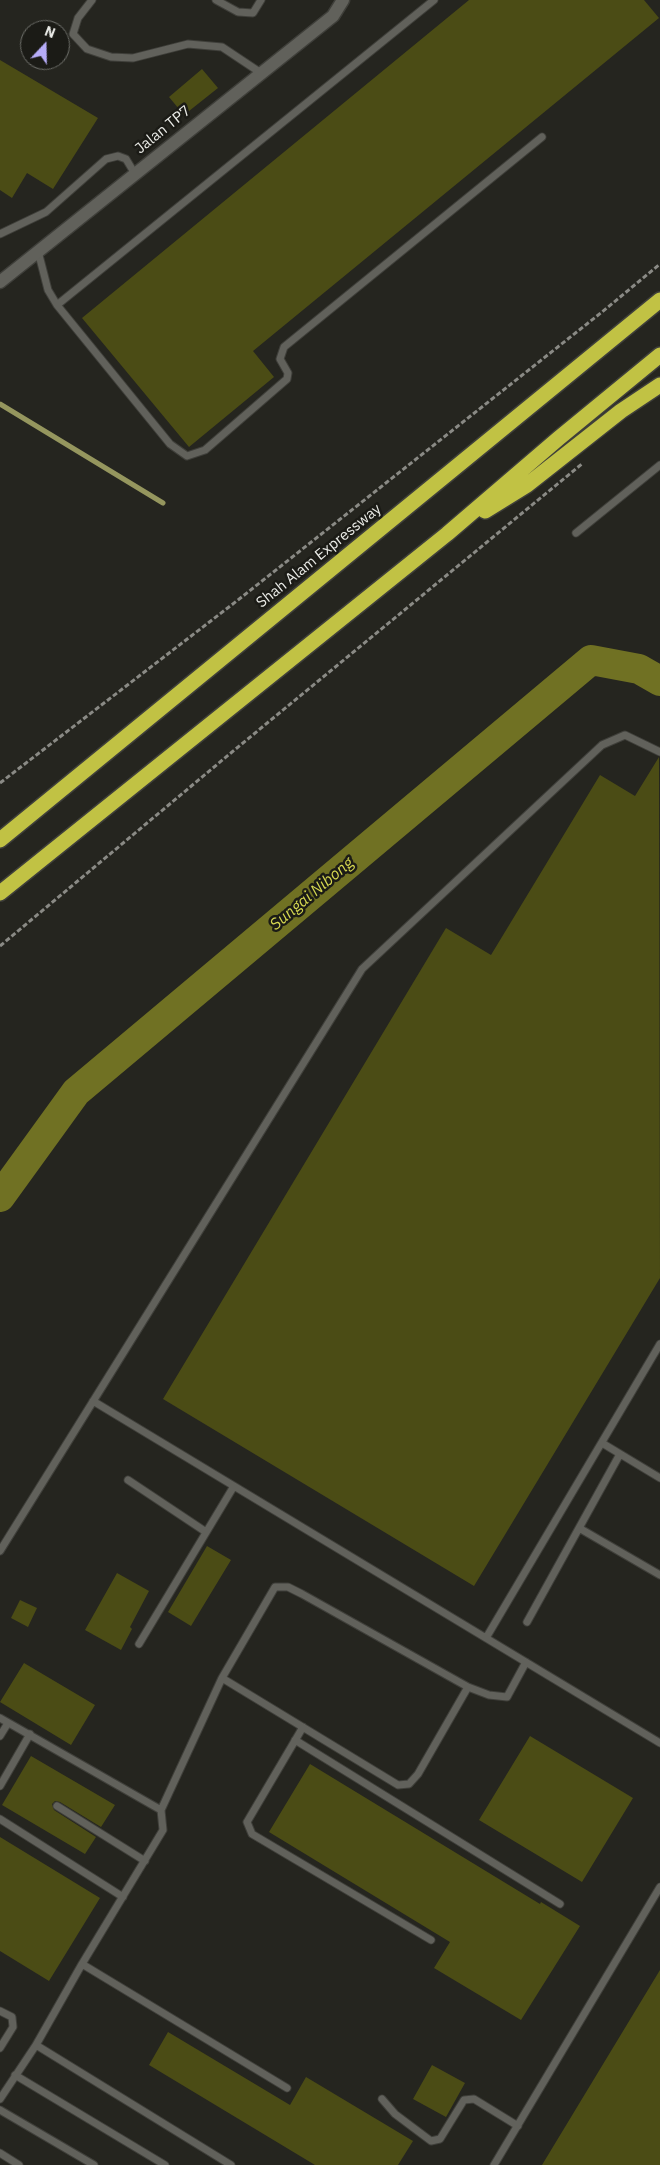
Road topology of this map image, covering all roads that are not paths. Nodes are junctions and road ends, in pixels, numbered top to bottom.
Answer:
1 (92, 0) edge
2 (216, 0) edge
3 (261, 0) edge
4 (343, 0) edge
5 (434, 0) edge
6 (261, 73) junction
7 (542, 137) dead end
8 (135, 174) junction
9 (0, 234) edge
10 (38, 251) junction
11 (0, 282) edge
12 (660, 300) edge
13 (57, 305) junction
14 (660, 355) edge
15 (660, 385) edge
16 (660, 465) edge
17 (576, 532) dead end
18 (447, 534) junction
19 (660, 752) edge
20 (0, 840) edge
21 (0, 893) edge
22 (660, 1344) edge
23 (93, 1401) junction
24 (602, 1443) junction
25 (620, 1454) junction
26 (660, 1478) edge
27 (128, 1480) dead end
28 (234, 1486) junction
29 (579, 1528) junction
30 (206, 1532) junction
31 (0, 1551) edge
32 (660, 1575) edge
33 (527, 1622) dead end
34 (486, 1638) junction
35 (139, 1644) dead end
36 (526, 1662) junction
37 (222, 1678) junction
38 (468, 1687) junction
39 (0, 1718) edge
40 (8, 1723) junction
41 (303, 1727) junction
42 (30, 1734) junction
43 (0, 1736) edge
44 (296, 1740) junction
45 (660, 1743) edge
46 (0, 1786) edge
47 (57, 1806) dead end
48 (160, 1810) junction
49 (0, 1819) edge
50 (145, 1861) junction
51 (660, 1887) edge
52 (122, 1897) junction
53 (560, 1904) dead end
54 (430, 1940) dead end
55 (82, 1964) junction
56 (0, 2011) edge
57 (36, 2045) junction
58 (0, 2048) edge
59 (15, 2075) junction
60 (287, 2088) dead end
61 (0, 2099) edge
62 (382, 2099) dead end
63 (0, 2110) edge
64 (518, 2126) junction
65 (0, 2153) edge
66 (19, 2165) edge
67 (94, 2165) edge
68 (165, 2165) edge
69 (231, 2165) edge
70 (494, 2165) edge

1 - 6 lane
2 - 3 lane
4 - 6 street, Jalan TP7
5 - 13 lane
6 - 8 street, Jalan TP7
7 - 13 lane
8 - 9 lane
8 - 10 street, Jalan TP7
10 - 11 street, Jalan TP7
10 - 13 lane
12 - 20 highway, Shah Alam Expressway
14 - 18 highway
15 - 18 highway
16 - 17 lane
18 - 21 highway
19 - 23 lane
22 - 24 lane
23 - 28 lane
23 - 31 lane
24 - 25 lane
24 - 34 lane
25 - 26 lane
25 - 29 lane
27 - 30 lane
28 - 30 lane
28 - 34 lane
29 - 32 lane
29 - 33 lane
30 - 35 lane
34 - 36 lane
36 - 38 lane
36 - 45 lane
37 - 38 lane
37 - 41 lane
37 - 48 lane
38 - 41 lane
39 - 40 lane
40 - 42 lane
40 - 43 lane
41 - 44 lane
42 - 46 lane
42 - 48 lane
44 - 53 lane
44 - 54 lane
47 - 50 lane
48 - 50 lane
49 - 52 lane
50 - 52 lane
51 - 64 lane
52 - 55 lane
55 - 57 lane
55 - 60 lane
56 - 58 lane
57 - 59 lane
57 - 69 lane
59 - 61 lane
59 - 68 lane
62 - 64 lane
63 - 67 lane
64 - 70 lane
65 - 66 lane

